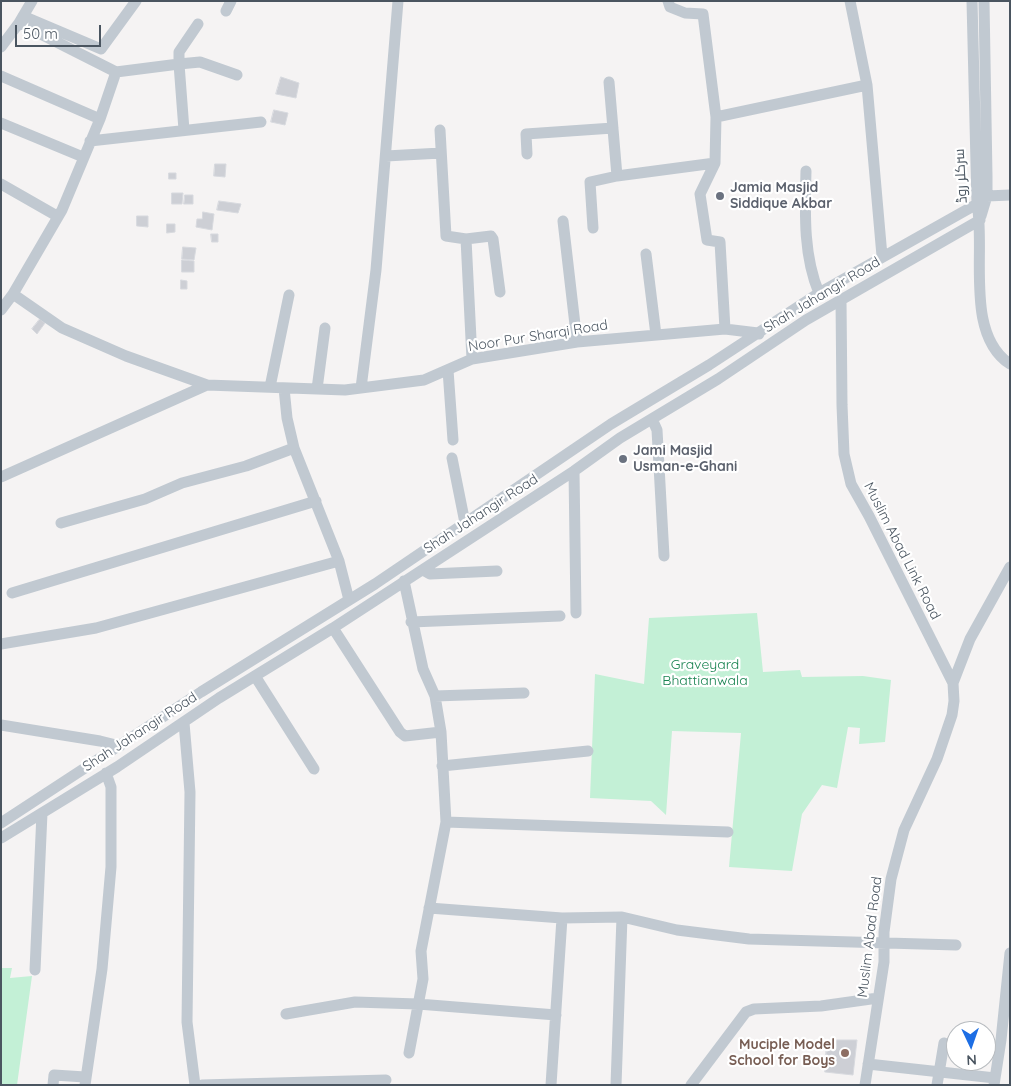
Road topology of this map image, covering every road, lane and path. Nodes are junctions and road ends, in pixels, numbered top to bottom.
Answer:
1 (32, 1) edge
2 (136, 1) edge
3 (398, 1) edge
4 (668, 1) edge
5 (850, 1) edge
6 (972, 1) edge
7 (984, 1) edge
8 (21, 20) junction
9 (198, 24) dead end
10 (1, 47) edge
11 (101, 49) junction
12 (96, 62) junction
13 (180, 64) junction
14 (116, 72) junction
15 (237, 75) dead end
16 (1, 76) edge
17 (609, 82) dead end
18 (867, 84) junction
19 (716, 117) junction
20 (100, 119) junction
21 (262, 122) dead end
22 (1, 123) edge
23 (613, 128) junction
24 (184, 130) junction
25 (440, 130) dead end
26 (90, 141) junction
27 (441, 153) junction
28 (527, 154) dead end
29 (386, 156) junction
30 (83, 157) junction
31 (715, 163) junction
32 (806, 171) dead end
33 (617, 176) junction
34 (1, 184) edge
35 (1010, 195) edge
36 (986, 196) junction
37 (976, 204) junction
38 (57, 216) junction
39 (980, 220) junction
40 (563, 221) dead end
41 (593, 228) dead end
42 (466, 239) junction
43 (646, 254) dead end
44 (882, 256) junction
45 (500, 292) dead end
46 (819, 293) junction
47 (13, 294) junction
48 (289, 295) dead end
49 (841, 299) junction
50 (1, 310) edge
51 (325, 328) dead end
52 (725, 329) junction
53 (758, 333) junction
54 (656, 335) junction
55 (577, 342) junction
56 (768, 345) junction
57 (472, 359) junction
58 (1010, 364) edge
59 (448, 370) junction
60 (207, 385) junction
61 (270, 388) junction
62 (284, 388) junction
63 (361, 388) junction
64 (316, 389) junction
65 (652, 419) junction
66 (453, 440) dead end
67 (294, 448) junction
68 (452, 458) dead end
69 (574, 471) junction
70 (1, 477) edge
71 (316, 501) junction
72 (61, 523) dead end
73 (465, 524) junction
74 (664, 556) dead end
75 (339, 561) junction
76 (1010, 567) edge
77 (423, 570) junction
78 (497, 571) dead end
79 (404, 581) junction
80 (12, 593) dead end
81 (349, 600) junction
82 (576, 613) dead end
83 (560, 616) dead end
84 (412, 622) junction
85 (333, 628) junction
86 (1, 644) edge
87 (255, 676) junction
88 (953, 682) junction
89 (524, 692) dead end
90 (435, 696) junction
91 (184, 723) junction
92 (1, 724) edge
93 (442, 732) junction
94 (120, 746) junction
95 (588, 751) dead end
96 (442, 766) junction
97 (314, 769) dead end
98 (106, 773) junction
99 (42, 813) junction
100 (446, 822) junction
101 (1, 823) edge
102 (728, 832) dead end
103 (1, 838) edge
104 (429, 908) junction
105 (622, 917) junction
106 (562, 918) junction
107 (884, 943) junction
108 (956, 945) dead end
109 (1010, 953) edge
110 (35, 970) dead end
111 (878, 998) junction
112 (418, 1004) junction
113 (286, 1014) dead end
114 (556, 1015) junction
115 (1005, 1040) edge
116 (944, 1043) dead end
117 (409, 1053) dead end
118 (868, 1064) junction
119 (939, 1071) junction
120 (386, 1080) dead end
121 (85, 1081) edge
122 (995, 1081) edge
123 (53, 1085) edge
124 (195, 1085) edge
125 (202, 1085) edge
126 (551, 1085) edge
127 (616, 1085) edge
128 (691, 1085) edge
129 (865, 1085) edge
130 (937, 1085) edge

1 - 8 street
2 - 11 street
3 - 29 street
4 - 19 street
5 - 18 street
6 - 37 street, سرکلر روڈ
7 - 36 street, سرکلر روڈ
8 - 10 street
8 - 11 street
8 - 12 street
9 - 13 street
11 - 12 street
12 - 14 street
13 - 14 street
13 - 15 street
13 - 24 street
14 - 20 street
16 - 20 street
17 - 23 street
18 - 19 street
18 - 44 street
19 - 31 street
20 - 26 street
21 - 24 street
22 - 30 street
23 - 28 street
23 - 33 street
24 - 26 street
25 - 27 street
26 - 30 street
27 - 29 street
27 - 42 street
29 - 63 street
30 - 38 street
31 - 33 street
31 - 52 street
32 - 46 street
33 - 41 street
34 - 38 street
35 - 36 street
36 - 39 street, سرکلر روڈ
37 - 39 street, سرکلر روڈ
37 - 44 street, Shah Jahangir Road
38 - 47 street
39 - 49 street, Shah Jahangir Road
39 - 58 street
40 - 55 street
42 - 45 street
42 - 57 street
43 - 54 street
44 - 46 street, Shah Jahangir Road
46 - 53 street, Shah Jahangir Road
47 - 50 street
47 - 60 street
48 - 61 street
49 - 56 street, Shah Jahangir Road
49 - 88 street, Muslim Abad Link Road
51 - 64 street
52 - 53 street, Noor Pur Sharqi Road
52 - 54 street, Noor Pur Sharqi Road
53 - 56 street
53 - 73 street, Shah Jahangir Road
54 - 55 street, Noor Pur Sharqi Road
55 - 57 street, Noor Pur Sharqi Road
56 - 65 street, Shah Jahangir Road
57 - 59 street, Noor Pur Sharqi Road
59 - 63 street, Noor Pur Sharqi Road
59 - 66 street
60 - 61 street, Noor Pur Sharqi Road
60 - 70 street
61 - 62 street, Noor Pur Sharqi Road
62 - 64 street, Noor Pur Sharqi Road
62 - 67 street
63 - 64 street, Noor Pur Sharqi Road
65 - 69 street, Shah Jahangir Road
65 - 74 street
67 - 71 street
67 - 72 street
68 - 73 street
69 - 77 street, Shah Jahangir Road
69 - 82 street
71 - 75 street
71 - 80 street
73 - 81 street, Shah Jahangir Road
75 - 81 street
75 - 86 street
76 - 88 street
77 - 78 street
77 - 79 street, Shah Jahangir Road
79 - 84 street
79 - 85 street, Shah Jahangir Road
81 - 94 street, Shah Jahangir Road
83 - 84 street
84 - 90 street
85 - 87 street, Shah Jahangir Road
85 - 93 street
87 - 91 street, Shah Jahangir Road
87 - 97 street
88 - 107 street, Muslim Abad Road
89 - 90 street
90 - 93 street
91 - 98 street, Shah Jahangir Road
91 - 124 street
92 - 94 street
93 - 96 street
94 - 101 street, Shah Jahangir Road
95 - 96 street
96 - 100 street
98 - 99 street, Shah Jahangir Road
98 - 121 street
99 - 103 street, Shah Jahangir Road
99 - 110 street
100 - 102 street
100 - 104 street
104 - 106 street
104 - 112 street
105 - 106 street
105 - 107 street
105 - 127 street
106 - 114 street
107 - 108 street
107 - 111 street, Muslim Abad Road
109 - 115 street
111 - 118 street, Muslim Abad Road
111 - 128 street
112 - 113 street
112 - 114 street
112 - 117 street
114 - 126 street
115 - 122 street
116 - 119 street
118 - 119 street
118 - 129 street, Muslim Abad Road
119 - 122 street
119 - 130 street
120 - 125 street
121 - 123 street

